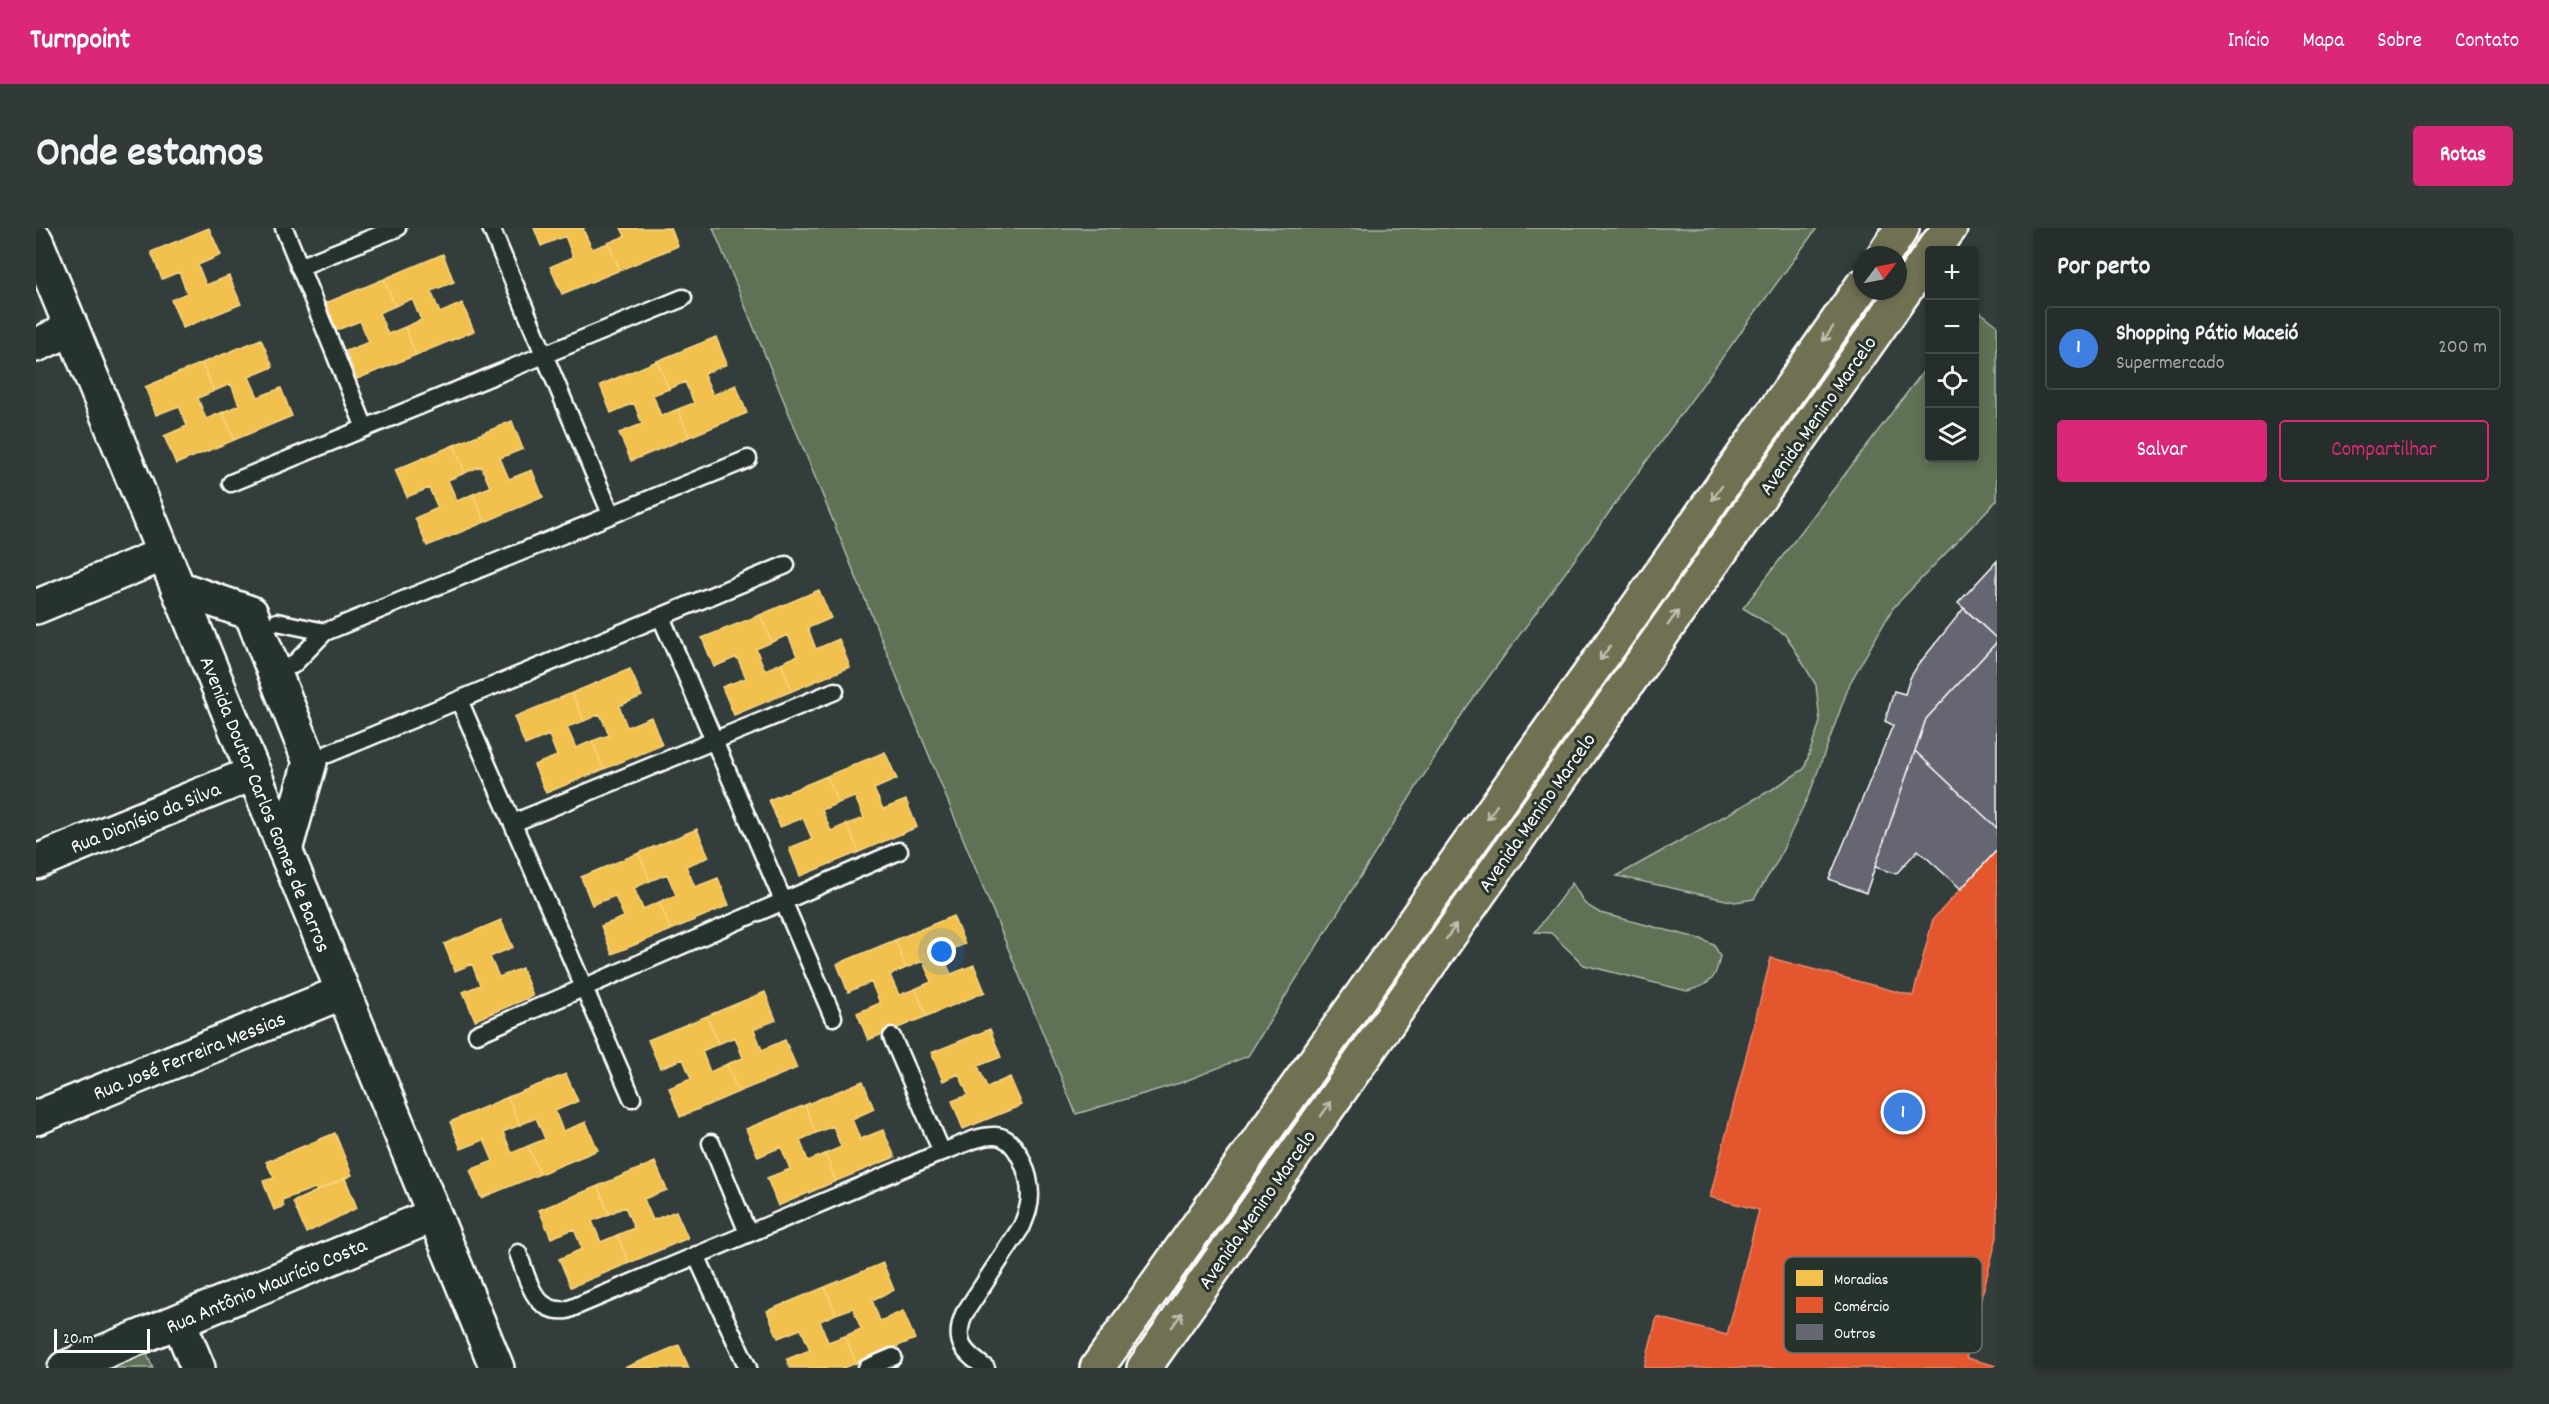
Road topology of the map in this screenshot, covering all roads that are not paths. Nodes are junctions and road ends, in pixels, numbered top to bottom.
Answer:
1 (284, 228) edge
2 (397, 228) edge
3 (490, 228) edge
4 (1902, 228) edge
5 (1950, 228) edge
6 (36, 241) edge
7 (1890, 246) edge
8 (1936, 246) edge
9 (1925, 261) edge
10 (300, 267) junction
11 (683, 298) dead end
12 (1853, 299) edge
13 (72, 330) junction
14 (36, 345) edge
15 (544, 355) junction
16 (365, 428) junction
17 (748, 459) dead end
18 (231, 483) dead end
19 (611, 514) junction
20 (164, 554) junction
21 (786, 565) dead end
22 (178, 588) junction
23 (36, 607) edge
24 (264, 617) junction
25 (661, 617) junction
26 (325, 632) junction
27 (285, 673) junction
28 (835, 691) dead end
29 (459, 700) junction
30 (714, 740) junction
31 (319, 758) junction
32 (254, 773) junction
33 (513, 823) junction
34 (285, 850) junction
35 (899, 851) dead end
36 (36, 862) edge
37 (783, 901) junction
38 (584, 987) junction
39 (343, 992) junction
40 (833, 1017) dead end
41 (477, 1034) dead end
42 (892, 1037) dead end
43 (632, 1098) dead end
44 (36, 1118) edge
45 (711, 1143) dead end
46 (942, 1152) junction
47 (434, 1215) junction
48 (748, 1233) junction
49 (518, 1253) dead end
50 (696, 1255) junction
51 (179, 1322) junction
52 (893, 1358) dead end
53 (64, 1368) edge
54 (198, 1368) edge
55 (497, 1368) edge
56 (748, 1368) edge
57 (867, 1368) edge
58 (986, 1368) edge
59 (1097, 1368) edge
60 (1144, 1368) edge

1 - 10 lane
2 - 10 lane
3 - 15 lane
4 - 7 main road
5 - 8 main road
6 - 13 street, Avenida Doutor Carlos Gomes de Barros
60 -> 9 main road, Avenida Menino Marcelo
10 - 16 lane
11 - 15 lane
12 -> 59 main road, Avenida Menino Marcelo
13 - 14 street
13 - 20 street, Avenida Doutor Carlos Gomes de Barros
15 - 16 lane
15 - 19 lane
16 - 18 lane
17 - 19 lane
19 - 26 lane
20 - 22 street, Avenida Doutor Carlos Gomes de Barros
20 - 23 street
21 - 25 lane
22 - 24 street
22 - 32 street, Avenida Doutor Carlos Gomes de Barros
24 - 26 lane
24 - 27 street
25 - 29 lane
25 - 30 lane
26 - 27 lane
27 - 31 street
28 - 30 lane
29 - 31 lane
29 - 33 lane
30 - 33 lane
30 - 37 lane
31 - 34 street
32 - 34 street, Avenida Doutor Carlos Gomes de Barros
32 - 36 street, Rua Dionísio da Silva
33 - 38 lane
34 - 39 street, Avenida Doutor Carlos Gomes de Barros
35 - 37 lane
37 - 38 lane
37 - 40 lane
38 - 41 lane
38 - 43 lane
39 - 44 street, Rua José Ferreira Messias
39 - 47 street, Avenida Doutor Carlos Gomes de Barros
42 - 46 lane
45 - 48 lane
46 - 48 lane
46 - 58 lane
47 - 51 street, Rua Antônio Maurício Costa
47 - 55 street, Avenida Doutor Carlos Gomes de Barros
48 - 50 lane
49 - 50 lane
50 - 56 lane
51 - 53 street, Rua Antônio Maurício Costa
51 - 54 street
52 - 57 lane

